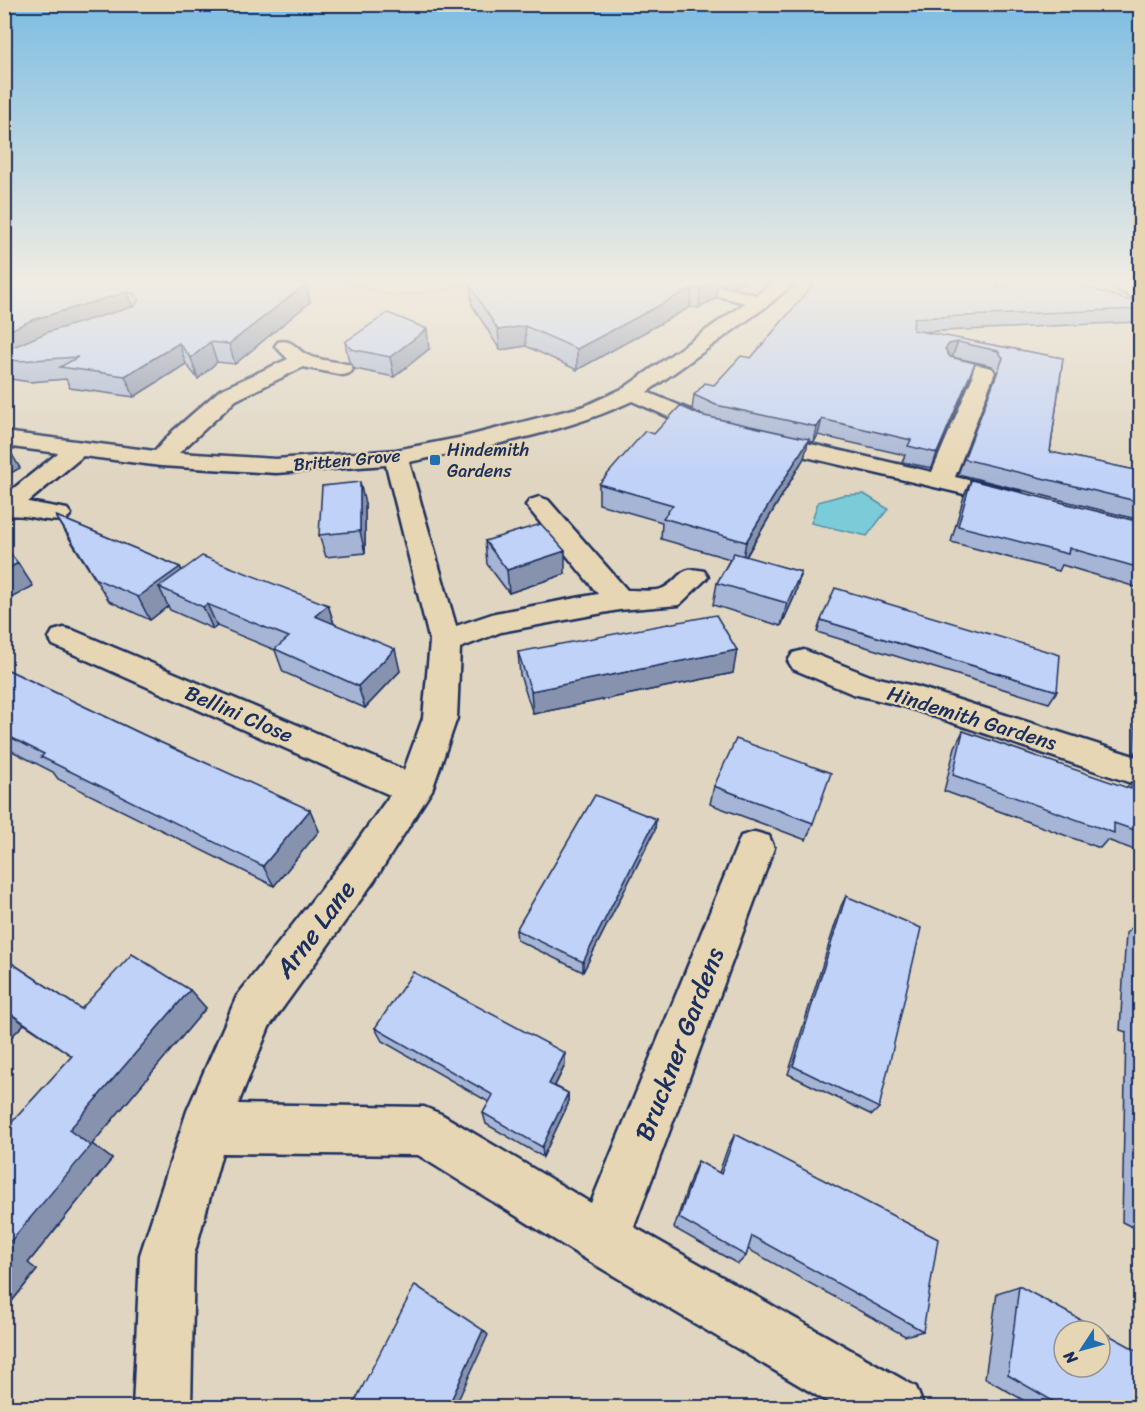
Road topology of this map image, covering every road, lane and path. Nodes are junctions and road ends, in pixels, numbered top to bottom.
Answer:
1 (284, 346) edge
2 (699, 346) edge
3 (301, 360) junction
4 (952, 365) edge
5 (343, 369) dead end
6 (632, 393) junction
7 (4, 439) edge
8 (77, 449) junction
9 (396, 457) junction
10 (161, 459) junction
11 (941, 480) junction
12 (1030, 502) edge
13 (539, 505) dead end
14 (6, 508) edge
15 (58, 514) edge
16 (694, 577) dead end
17 (619, 600) junction
18 (64, 638) dead end
19 (445, 642) junction
20 (804, 661) dead end
21 (1140, 772) edge
22 (414, 790) junction
23 (754, 848) dead end
24 (204, 1128) junction
25 (603, 1239) junction
26 (162, 1407) edge
27 (895, 1407) edge

1 - 3 street
2 - 6 street, Britten Grove
3 - 5 street
3 - 10 street
4 - 11 street
6 - 9 street, Britten Grove
6 - 11 street
7 - 8 street, Britten Grove
8 - 10 street, Britten Grove
8 - 14 street
9 - 10 street, Britten Grove
9 - 19 street, Arne Lane
11 - 12 street
13 - 17 street
14 - 15 street
16 - 17 street
17 - 19 street
18 - 22 street, Bellini Close
19 - 22 street, Arne Lane
20 - 21 street, Hindemith Gardens
22 - 24 street, Arne Lane
23 - 25 street, Bruckner Gardens
24 - 25 street
24 - 26 street, Arne Lane
25 - 27 street

